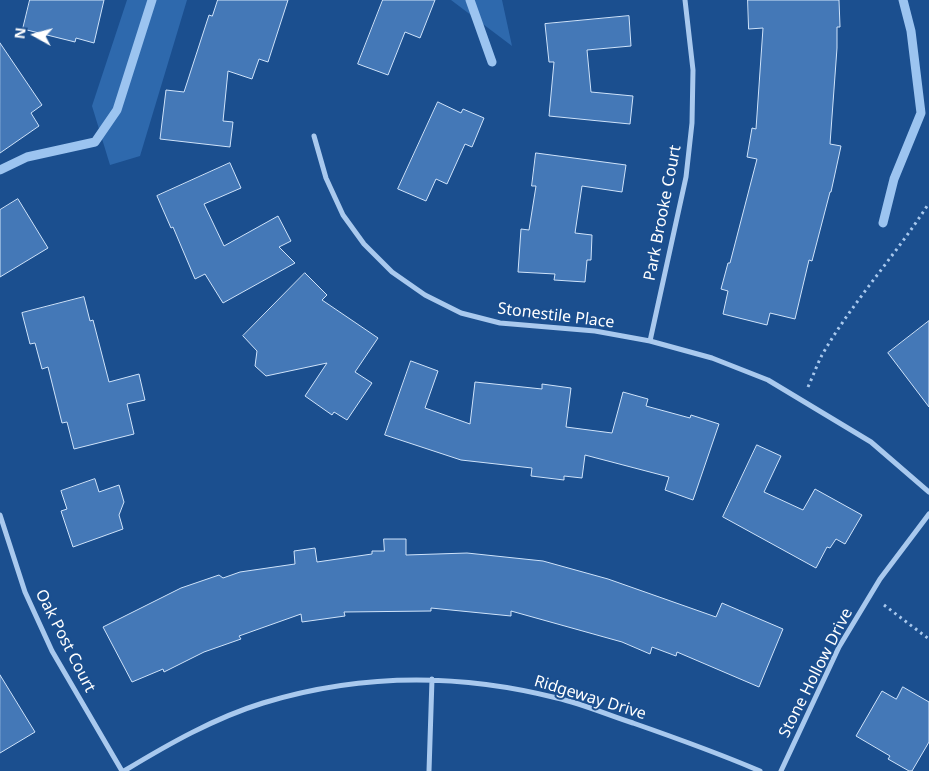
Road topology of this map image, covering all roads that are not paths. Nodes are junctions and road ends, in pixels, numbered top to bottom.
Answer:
1 (684, 0) edge
2 (314, 136) dead end
3 (650, 341) junction
4 (929, 492) edge
5 (929, 514) edge
6 (0, 515) edge
7 (432, 679) junction
8 (123, 771) edge
9 (428, 771) edge
10 (760, 771) edge
11 (781, 771) edge

1 - 3 street, Park Brooke Court
2 - 3 street, Stonestile Place
3 - 4 street
5 - 11 street, Stone Hollow Drive
6 - 8 street, Oak Post Court
7 - 8 street, Ridgeway Drive
7 - 9 street
7 - 10 street, Ridgeway Drive

